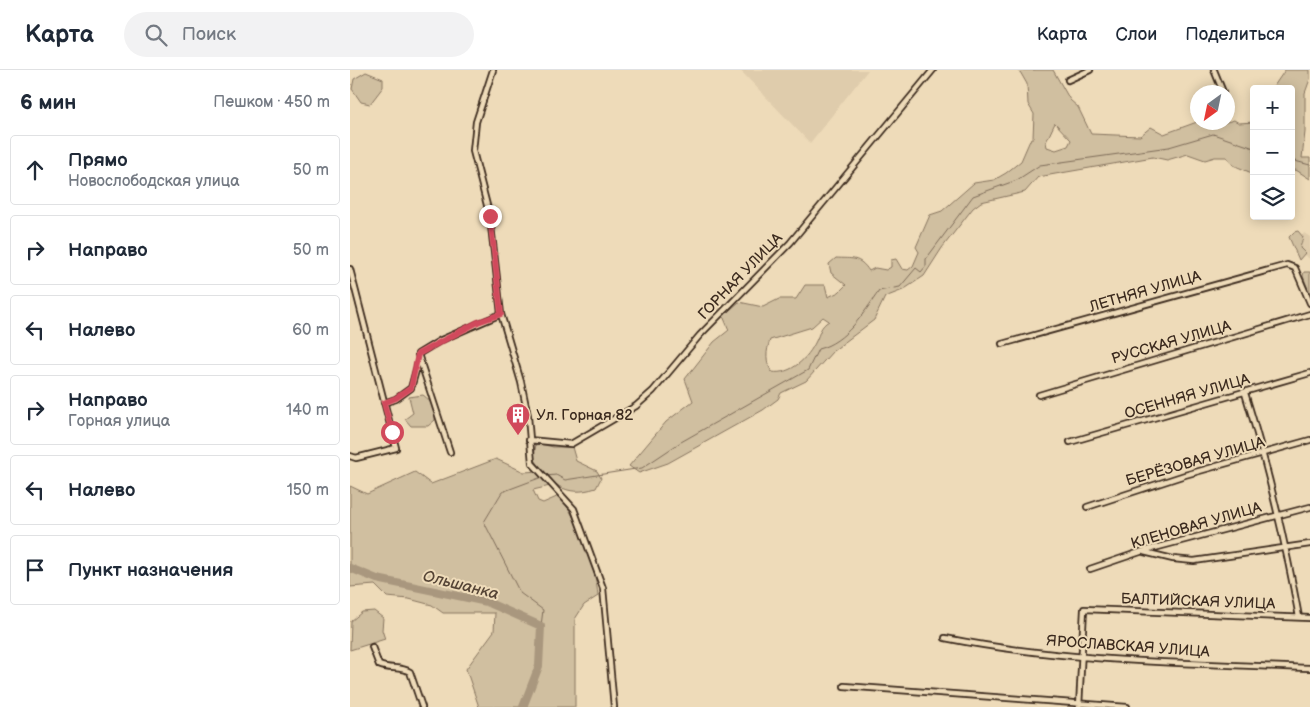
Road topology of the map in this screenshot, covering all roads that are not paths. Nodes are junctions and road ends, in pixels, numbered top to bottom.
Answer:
1 (494, 70) edge
2 (933, 70) edge
3 (1090, 70) edge
4 (1214, 70) edge
5 (1068, 80) dead end
6 (1220, 85) edge
7 (350, 269) edge
8 (1310, 303) edge
9 (501, 314) junction
10 (1310, 314) edge
11 (1002, 344) dead end
12 (419, 360) junction
13 (1310, 373) edge
14 (1245, 393) junction
15 (1038, 395) dead end
16 (384, 403) junction
17 (529, 440) junction
18 (1310, 440) edge
19 (1070, 442) dead end
20 (450, 452) dead end
21 (1264, 454) junction
22 (350, 456) edge
23 (1087, 507) dead end
24 (1310, 507) edge
25 (1278, 515) junction
26 (1310, 544) edge
27 (1286, 547) junction
28 (1143, 551) junction
29 (1090, 569) dead end
30 (1299, 617) junction
31 (1310, 618) edge
32 (945, 638) dead end
33 (372, 647) dead end
34 (1081, 656) junction
35 (1310, 668) edge
36 (844, 686) dead end
37 (1079, 705) edge
38 (422, 707) edge
39 (614, 707) edge
40 (1127, 707) edge

1 - 9 street
2 - 17 street, ГОРНАЯ УЛИЦА
3 - 5 street
4 - 6 street
7 - 16 street
8 - 11 street, ЛЕТНЯЯ УЛИЦА
9 - 12 street
9 - 17 street
10 - 15 street, РУССКАЯ УЛИЦА
12 - 16 street
12 - 20 street
13 - 14 street, ОСЕННЯЯ УЛИЦА
14 - 19 street, ОСЕННЯЯ УЛИЦА
14 - 21 street
16 - 22 street
17 - 39 street
18 - 21 street, БЕРЁЗОВАЯ УЛИЦА
21 - 23 street, БЕРЁЗОВАЯ УЛИЦА
21 - 25 street
24 - 25 street, КЛЕНОВАЯ УЛИЦА
25 - 27 street
25 - 28 street, КЛЕНОВАЯ УЛИЦА
26 - 27 street
27 - 28 street
27 - 30 street
28 - 29 street, КЛЕНОВАЯ УЛИЦА
30 - 31 street, БАЛТИЙСКАЯ УЛИЦА
30 - 34 street, БАЛТИЙСКАЯ УЛИЦА
32 - 34 street, ЯРОСЛАВСКАЯ УЛИЦА
33 - 38 street
34 - 35 street, ЯРОСЛАВСКАЯ УЛИЦА
34 - 37 street
36 - 37 street
37 - 40 street

